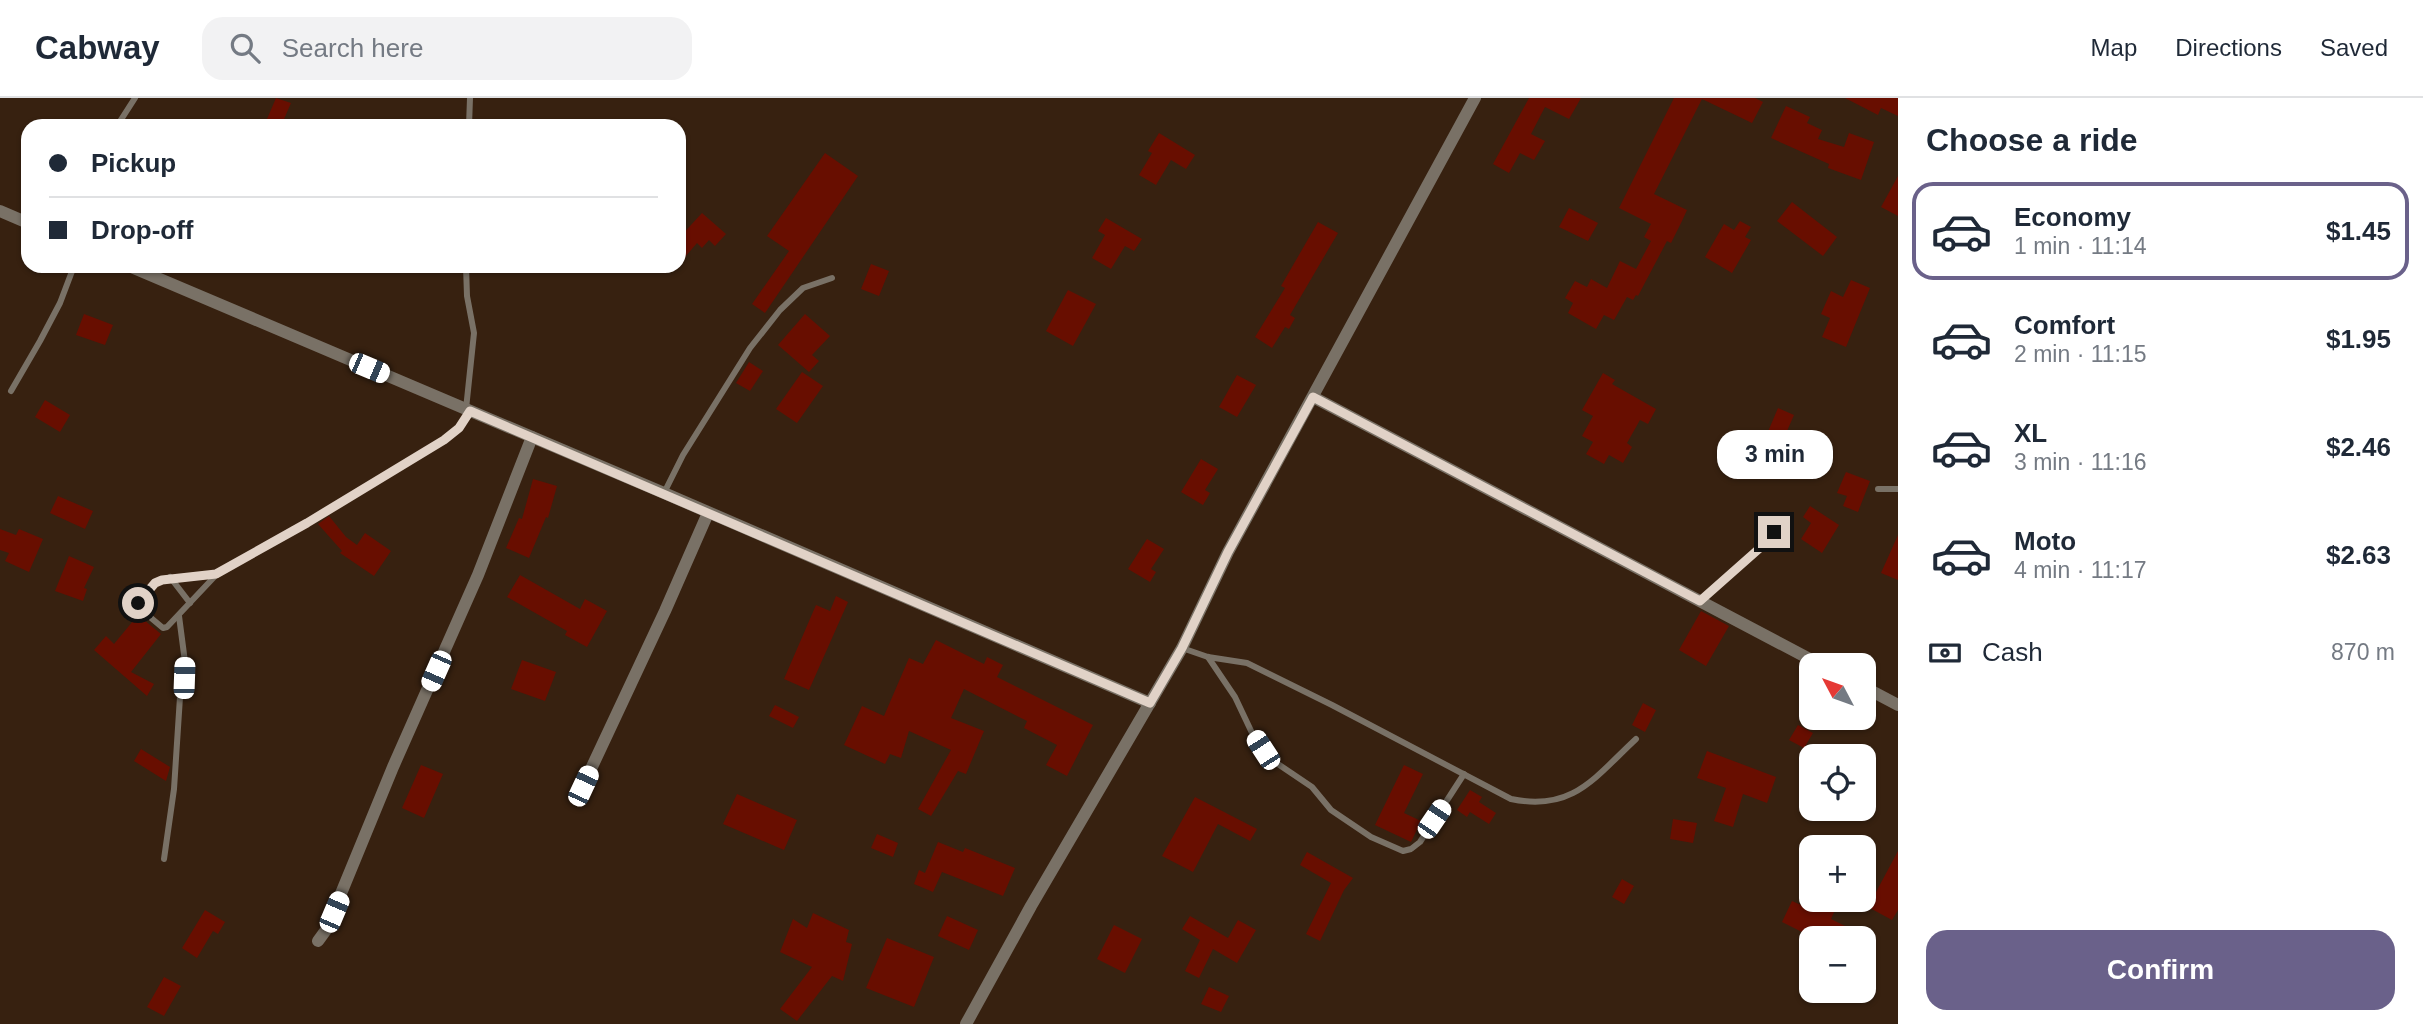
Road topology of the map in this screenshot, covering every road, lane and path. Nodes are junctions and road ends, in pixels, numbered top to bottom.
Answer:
1 (135, 98) edge
2 (470, 98) edge
3 (1475, 98) edge
4 (122, 119) edge
5 (469, 119) edge
6 (0, 211) edge
7 (21, 220) edge
8 (71, 273) edge
9 (145, 273) edge
10 (466, 273) edge
11 (832, 278) dead end
12 (11, 391) dead end
13 (1313, 397) junction
14 (468, 410) junction
15 (532, 437) junction
16 (1878, 489) dead end
17 (1898, 489) edge
18 (664, 493) junction
19 (708, 513) junction
20 (1787, 517) dead end
21 (216, 574) junction
22 (170, 577) junction
23 (1700, 601) junction
24 (190, 603) junction
25 (179, 616) junction
26 (1182, 648) junction
27 (1799, 653) edge
28 (1208, 657) junction
29 (1876, 693) edge
30 (1150, 703) junction
31 (1898, 705) edge
32 (1636, 739) dead end
33 (1464, 774) junction
34 (583, 786) dead end
35 (164, 859) dead end
36 (318, 941) dead end
37 (966, 1024) edge

1 - 4 lane
2 - 5 lane
3 - 13 street
6 - 7 street
8 - 12 lane
9 - 14 street
10 - 14 lane
11 - 18 lane
13 - 23 street
13 - 26 street
14 - 15 street
14 - 21 lane
15 - 18 street
15 - 36 street
16 - 17 lane
18 - 19 street
19 - 30 street
19 - 34 street
20 - 23 lane
21 - 22 lane
21 - 24 lane
22 - 24 lane
22 - 25 lane
23 - 27 street
24 - 25 lane
25 - 35 lane
26 - 28 lane
26 - 30 street
28 - 33 lane
28 - 33 lane
29 - 31 street
30 - 37 street
32 - 33 lane

